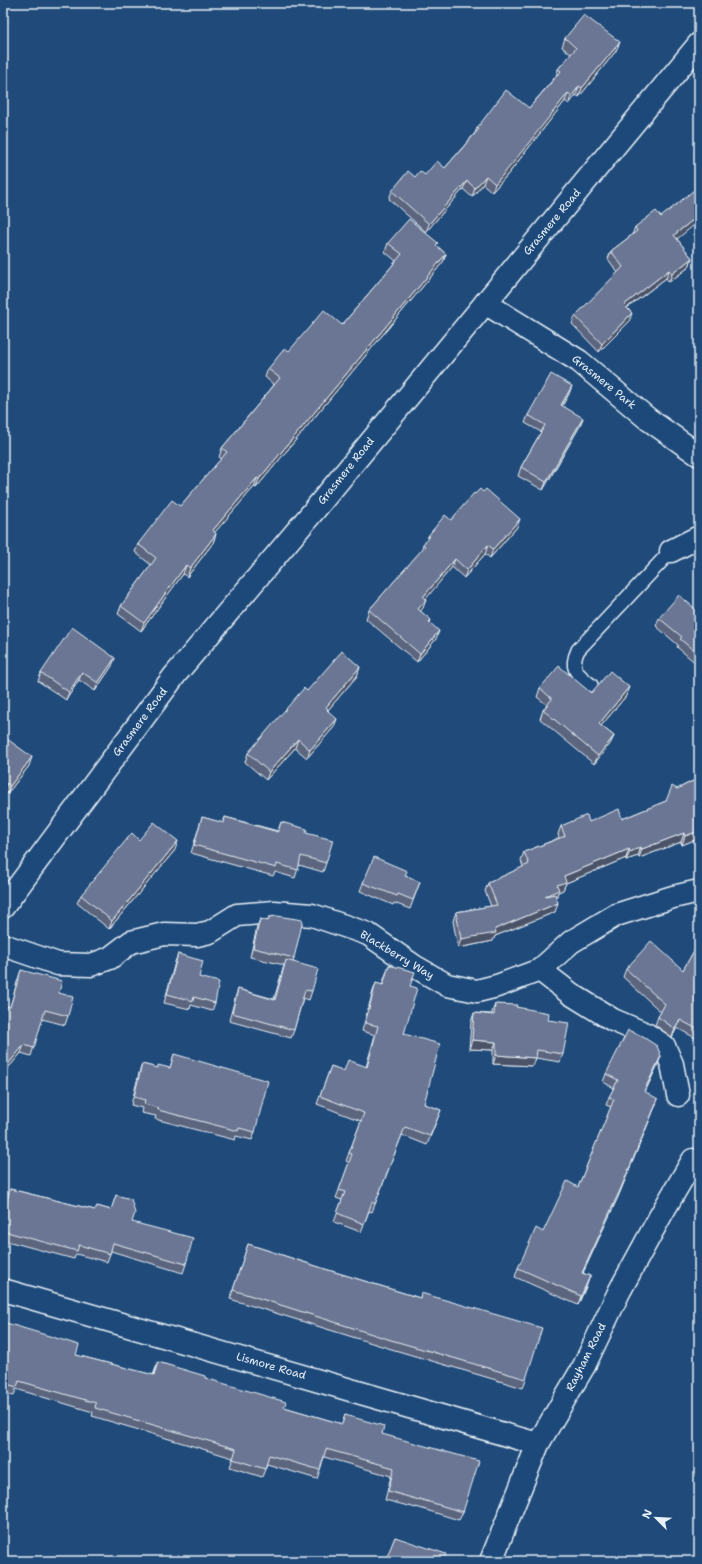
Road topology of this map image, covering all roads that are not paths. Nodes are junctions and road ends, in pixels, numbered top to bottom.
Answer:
1 (699, 44) edge
2 (484, 303) junction
3 (699, 455) edge
4 (699, 537) edge
5 (671, 551) joint
6 (591, 685) dead end
7 (699, 891) edge
8 (3, 906) edge
9 (3, 945) edge
10 (540, 970) junction
11 (678, 1095) dead end
12 (693, 1160) dead end
13 (3, 1290) edge
14 (538, 1444) junction
15 (491, 1561) edge

1 - 2 street, Grasmere Road
2 - 3 street, Grasmere Park
2 - 8 street, Grasmere Road
4 - 5 street
5 - 6 lane
7 - 10 street, Blackberry Way
9 - 10 street, Blackberry Way
10 - 11 street
12 - 14 street, Rayham Road
13 - 14 street, Lismore Road
14 - 15 street, Rayham Road

